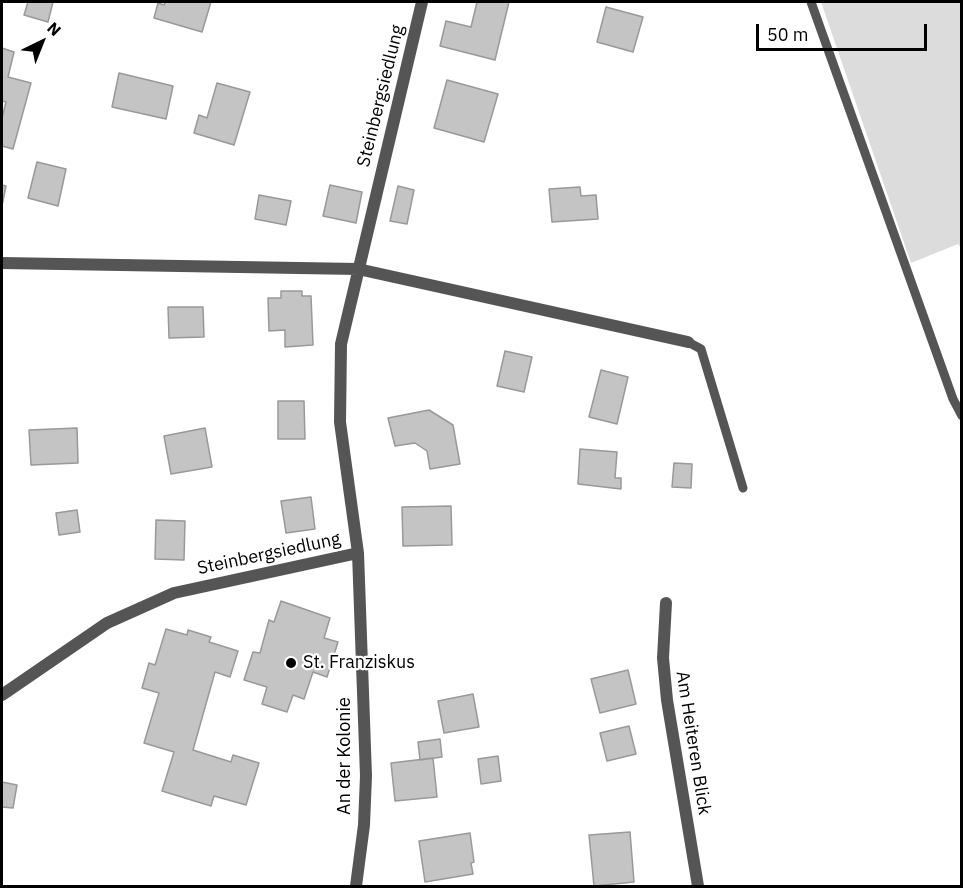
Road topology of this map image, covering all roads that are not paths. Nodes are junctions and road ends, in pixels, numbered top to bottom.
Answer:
1 (422, 2) edge
2 (811, 2) edge
3 (2, 263) edge
4 (358, 269) junction
5 (688, 342) joint
6 (962, 416) edge
7 (743, 488) dead end
8 (358, 553) junction
9 (666, 603) dead end
10 (2, 694) edge
11 (357, 886) edge
12 (698, 886) edge

1 - 4 street, Steinbergsiedlung
2 - 6 lane
3 - 4 street
4 - 5 street
4 - 8 street, Steinbergsiedlung
5 - 7 lane
8 - 10 street, Steinbergsiedlung
8 - 11 street, An der Kolonie
9 - 12 street, Am Heiteren Blick

